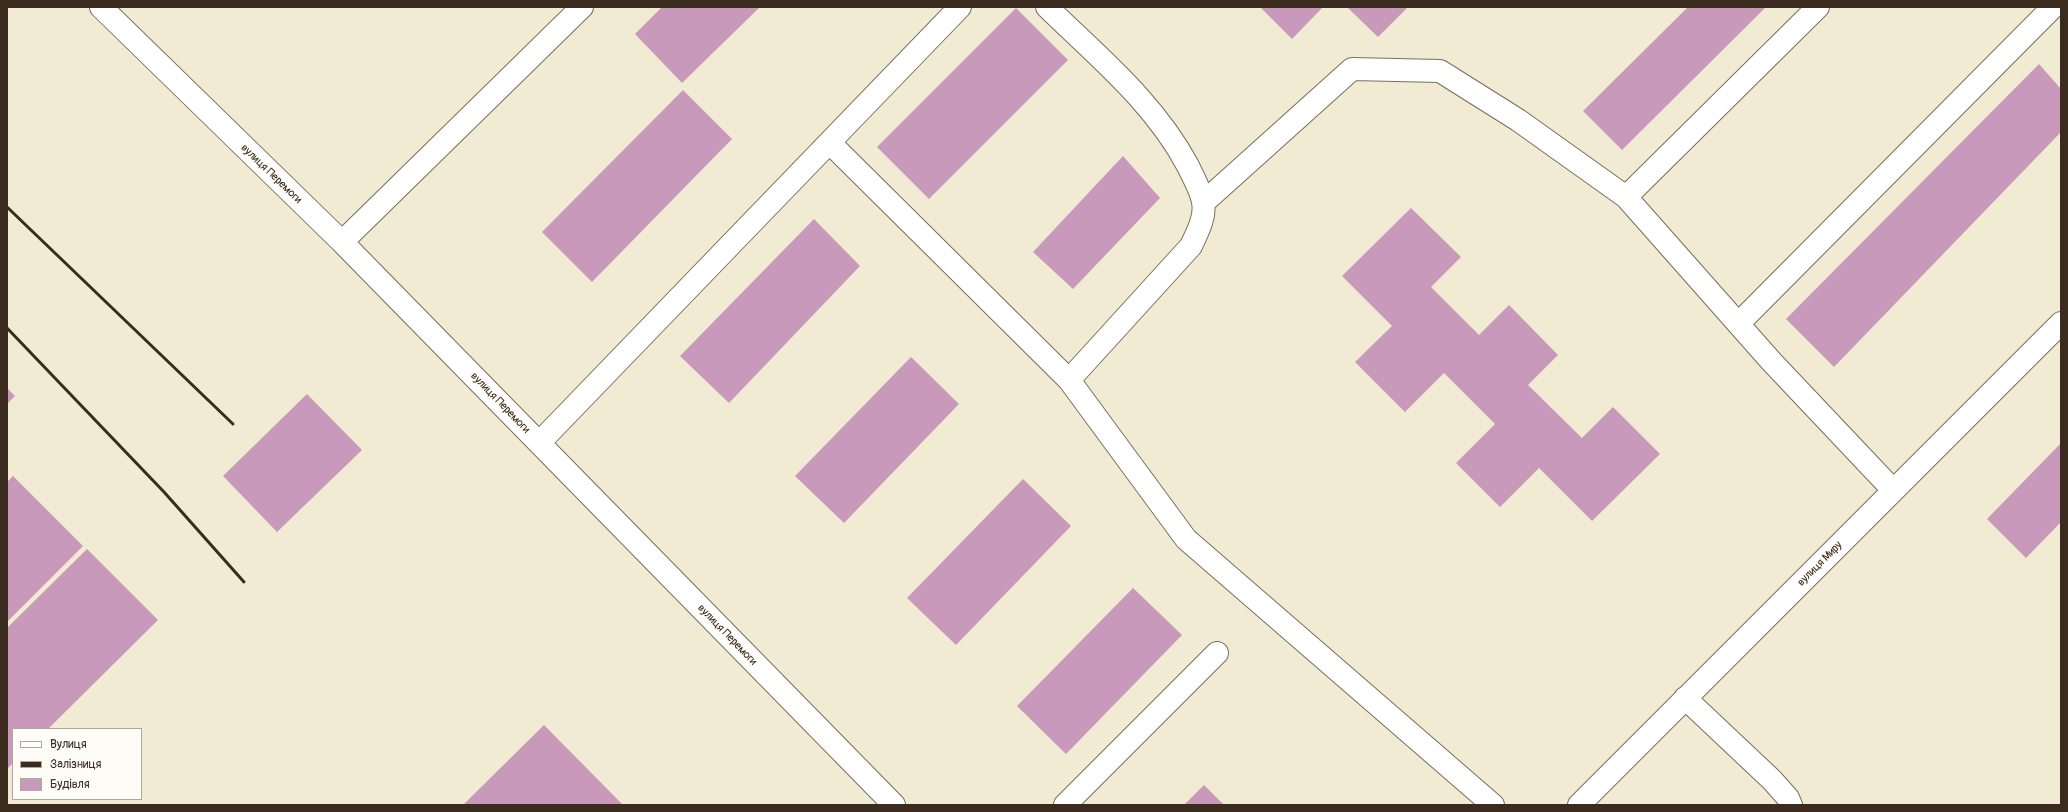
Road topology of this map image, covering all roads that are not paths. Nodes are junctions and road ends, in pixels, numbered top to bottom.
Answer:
1 (101, 7) edge
2 (582, 7) edge
3 (960, 7) edge
4 (1047, 7) edge
5 (1818, 7) edge
6 (2052, 7) edge
7 (830, 143) junction
8 (1626, 198) junction
9 (1203, 203) junction
10 (342, 242) junction
11 (1739, 323) junction
12 (2061, 323) edge
13 (1069, 380) junction
14 (539, 443) junction
15 (1894, 490) junction
16 (1216, 653) dead end
17 (1685, 698) junction
18 (894, 805) edge
19 (1064, 805) edge
20 (1493, 805) edge
21 (1579, 805) edge
22 (1791, 805) edge

1 - 10 street, вулиця Перемоги
2 - 10 street
3 - 7 street
4 - 9 street
5 - 8 street
6 - 11 street
7 - 13 street
7 - 14 street
8 - 9 street
8 - 11 street
9 - 13 street
10 - 14 street, вулиця Перемоги
11 - 15 street
12 - 15 street, вулиця Миру
13 - 20 street
14 - 18 street, вулиця Перемоги
15 - 17 street, вулиця Миру
16 - 19 street
17 - 21 street, вулиця Миру
17 - 22 street

